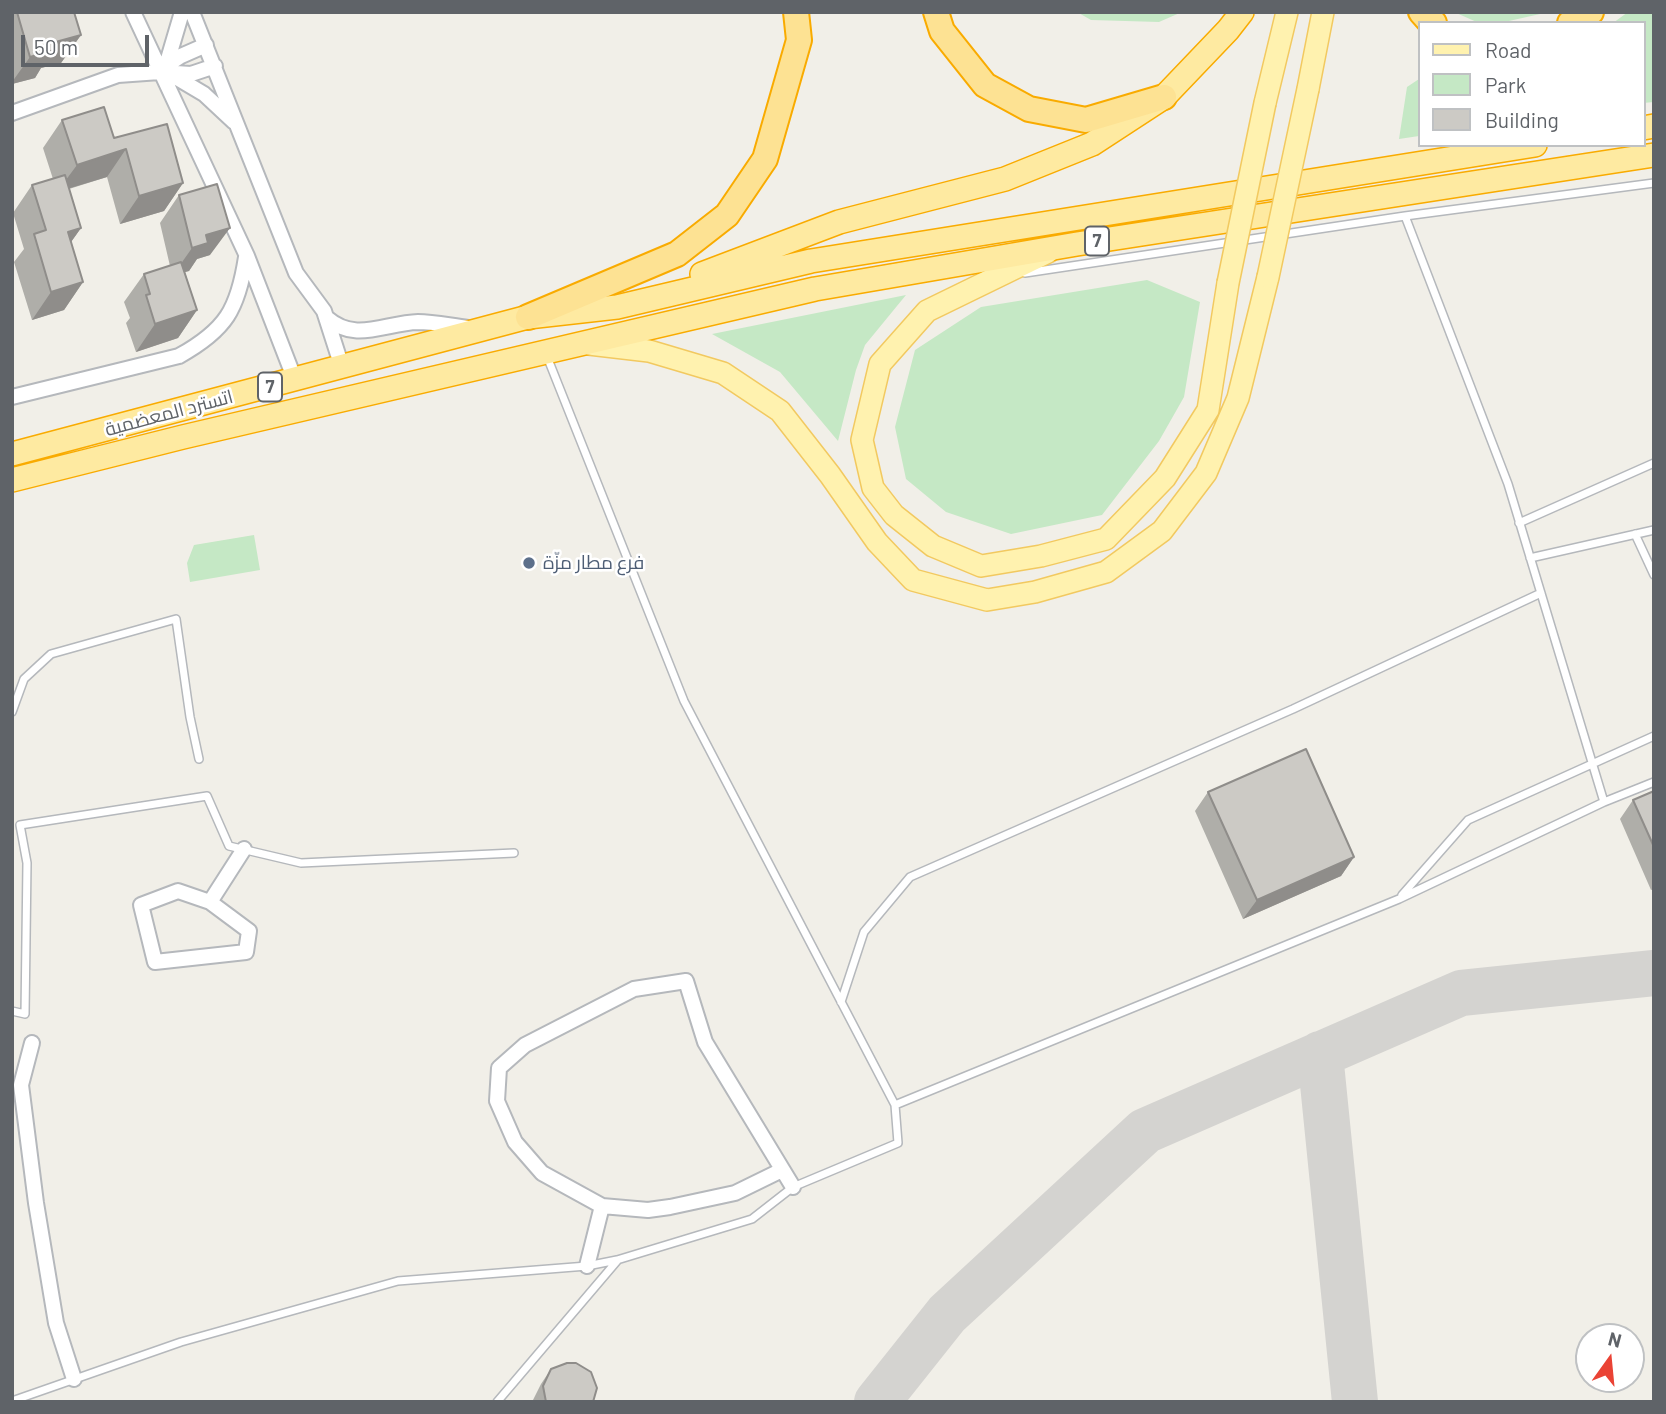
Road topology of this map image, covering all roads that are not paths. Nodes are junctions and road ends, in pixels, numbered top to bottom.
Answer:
1 (133, 12) edge
2 (182, 12) edge
3 (192, 12) edge
4 (796, 12) edge
5 (936, 12) edge
6 (1242, 12) edge
7 (1287, 12) edge
8 (1323, 12) edge
9 (1591, 12) edge
10 (1574, 21) edge
11 (206, 45) junction
12 (215, 66) junction
13 (166, 71) junction
14 (1164, 97) junction
15 (12, 113) edge
16 (241, 130) junction
17 (1523, 147) edge
18 (1654, 155) edge
19 (1654, 183) edge
20 (1405, 216) junction
21 (1057, 247) junction
22 (247, 256) junction
23 (1003, 276) junction
24 (617, 307) junction
25 (528, 317) junction
26 (327, 318) junction
27 (481, 330) junction
28 (586, 344) junction
29 (546, 354) junction
30 (342, 367) junction
31 (295, 380) junction
32 (12, 397) edge
33 (12, 454) edge
34 (1654, 463) edge
35 (12, 480) edge
36 (1519, 523) junction
37 (1654, 530) edge
38 (1635, 534) junction
39 (1530, 558) junction
40 (1654, 575) edge
41 (1541, 593) junction
42 (12, 712) edge
43 (1654, 736) edge
44 (199, 759) dead end
45 (1592, 763) junction
46 (1654, 782) edge
47 (1604, 802) junction
48 (244, 849) junction
49 (514, 853) dead end
50 (1399, 899) junction
51 (210, 902) junction
52 (841, 1002) junction
53 (12, 1011) edge
54 (32, 1043) dead end
55 (895, 1105) junction
56 (782, 1170) junction
57 (793, 1187) junction
58 (602, 1206) junction
59 (617, 1260) junction
60 (587, 1266) junction
61 (74, 1379) junction
62 (12, 1401) edge
63 (498, 1402) edge

1 - 13 street
2 - 13 street
3 - 11 street
4 - 25 highway
5 - 14 highway
6 - 14 highway
7 - 23 main road, bridge
8 - 28 main road, bridge
9 - 10 highway
11 - 12 street
11 - 13 street
12 - 13 street
12 - 16 street
13 - 15 street
13 - 16 street
13 - 22 street
14 - 24 highway
16 - 26 street
17 - 24 highway, 7
18 - 21 highway, 7
19 - 20 lane
20 - 23 lane
20 - 36 lane
21 - 23 main road
21 - 28 highway, 7
22 - 31 street
22 - 32 street
24 - 25 highway, 7
25 - 27 highway, اتسترد المعضمية / 7
26 - 27 street
26 - 30 street
27 - 30 highway, اتسترد المعضمية / 7
28 - 29 highway, 7
29 - 35 highway, 7
29 - 52 lane
30 - 31 highway, اتسترد المعضمية / 7
31 - 33 highway, اتسترد المعضمية / 7
34 - 36 lane
36 - 39 lane
37 - 38 lane
38 - 39 lane
38 - 40 lane
39 - 41 lane
41 - 45 lane
41 - 52 lane
42 - 44 lane
43 - 45 lane
45 - 47 lane
45 - 50 lane
46 - 47 lane
47 - 50 lane
48 - 49 lane
48 - 51 street
48 - 53 lane
50 - 55 lane
51 - 51 street
52 - 55 lane
54 - 61 street
55 - 57 lane
56 - 57 street
56 - 58 street
56 - 58 street
57 - 59 lane
58 - 60 street
59 - 60 lane
59 - 63 lane
60 - 61 lane
61 - 62 lane

